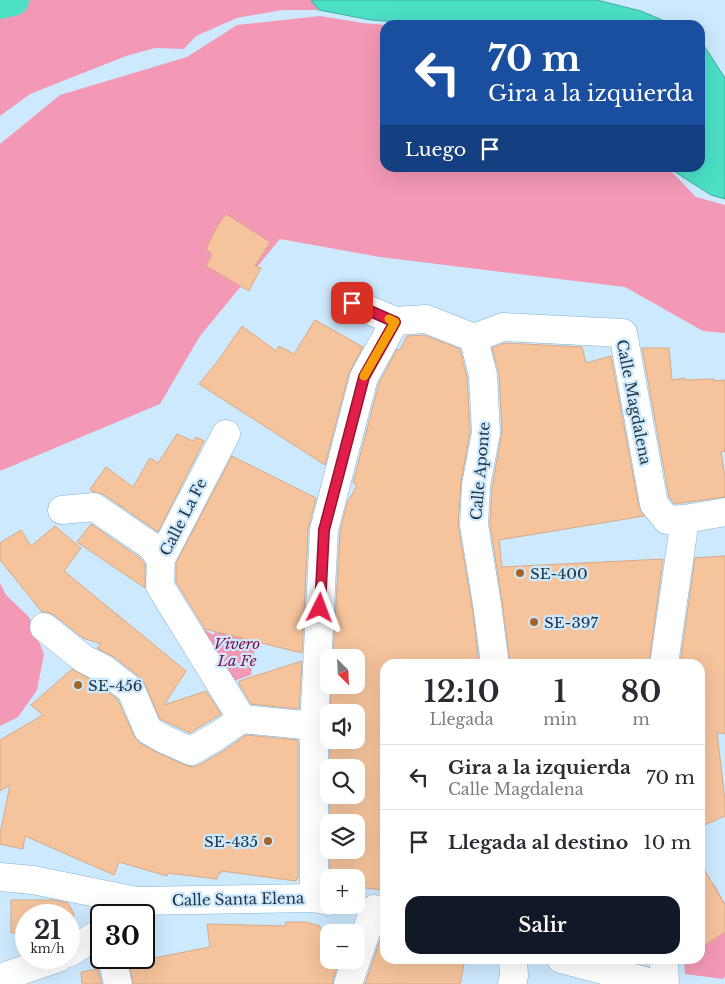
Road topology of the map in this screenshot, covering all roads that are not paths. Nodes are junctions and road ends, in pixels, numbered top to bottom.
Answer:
1 (352, 303) dead end
2 (395, 322) junction
3 (474, 338) junction
4 (226, 434) dead end
5 (62, 510) dead end
6 (725, 512) edge
7 (685, 519) junction
8 (160, 560) junction
9 (44, 627) dead end
10 (494, 659) edge
11 (665, 659) edge
12 (242, 719) junction
13 (314, 726) junction
14 (320, 875) edge
15 (0, 877) edge
16 (320, 900) edge
17 (114, 904) edge
18 (155, 907) edge
19 (370, 909) edge
20 (513, 964) edge
21 (580, 964) edge
22 (664, 964) edge
23 (26, 969) edge
24 (115, 969) edge
25 (0, 978) edge
26 (118, 984) edge
27 (348, 984) edge
28 (512, 984) edge
29 (656, 984) edge
30 (665, 984) edge

1 - 2 street
2 - 3 street
2 - 13 street
3 - 7 street, Calle Magdalena
3 - 10 street, Calle Aponte
4 - 8 street, Calle La Fe
5 - 8 street
6 - 7 street
7 - 11 street
8 - 12 street, Calle La Fe
9 - 12 street
12 - 13 street
13 - 14 street
15 - 17 street, Calle Santa Elena
16 - 18 street, Calle Santa Elena
19 - 27 street
20 - 28 street
21 - 29 street
22 - 30 street
23 - 25 street
24 - 26 street

